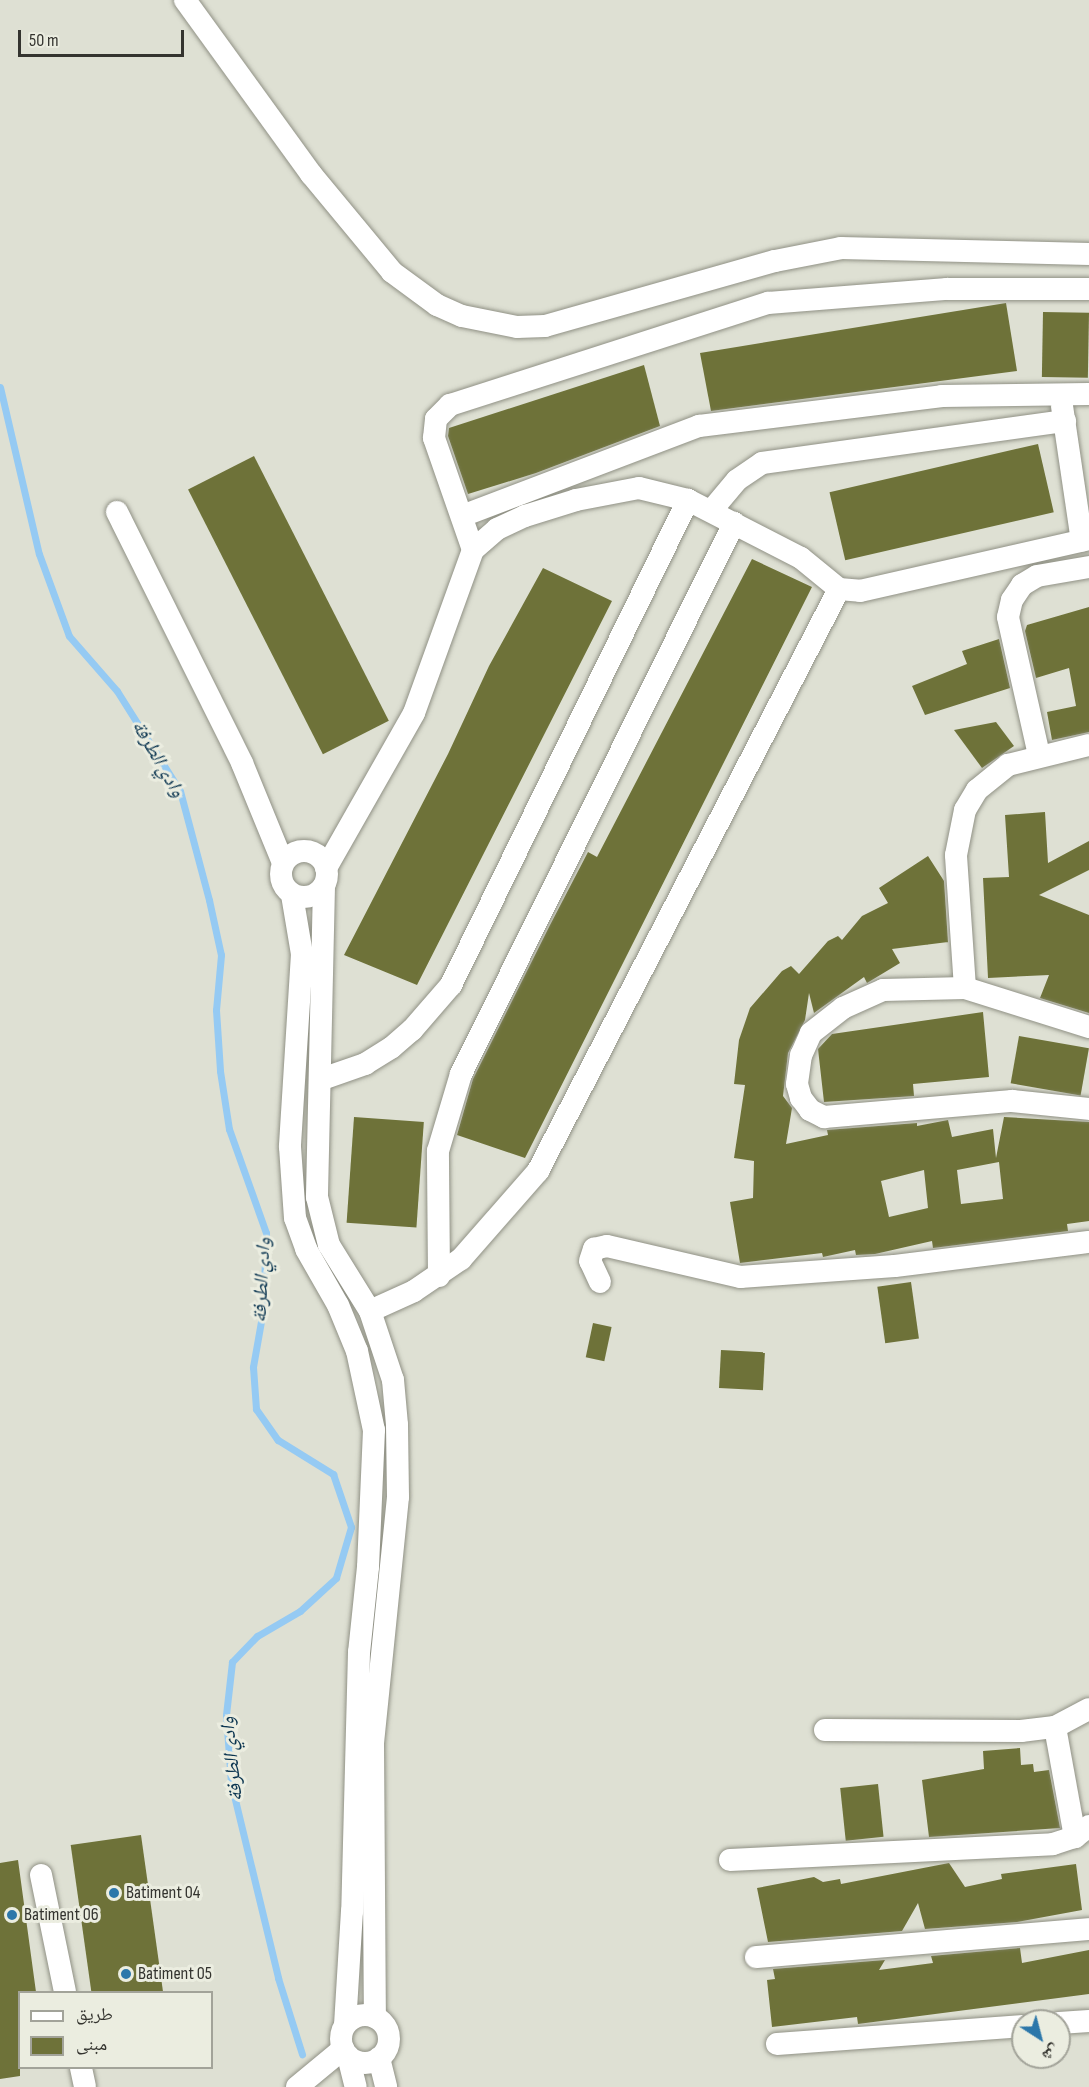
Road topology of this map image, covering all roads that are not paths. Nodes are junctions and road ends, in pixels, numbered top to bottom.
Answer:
1 (185, 0) edge
2 (1089, 254) edge
3 (1089, 289) edge
4 (1089, 394) edge
5 (1061, 395) junction
6 (1065, 421) junction
7 (688, 500) junction
8 (711, 511) junction
9 (117, 512) dead end
10 (462, 516) junction
11 (734, 523) junction
12 (1086, 540) edge
13 (473, 550) junction
14 (1089, 567) edge
15 (839, 588) junction
16 (1089, 745) edge
17 (1039, 755) junction
18 (283, 863) junction
19 (325, 877) junction
20 (292, 895) junction
21 (965, 988) junction
22 (1089, 1027) edge
23 (322, 1079) junction
24 (1089, 1108) edge
25 (1089, 1242) edge
26 (439, 1276) junction
27 (600, 1282) dead end
28 (370, 1311) junction
29 (1089, 1708) edge
30 (1055, 1727) junction
31 (825, 1730) dead end
32 (1082, 1831) edge
33 (730, 1860) dead end
34 (40, 1875) dead end
35 (1089, 1929) edge
36 (756, 1957) dead end
37 (65, 1991) edge
38 (375, 2017) junction
39 (1089, 2021) edge
40 (1071, 2022) edge
41 (345, 2025) junction
42 (1011, 2027) edge
43 (777, 2044) dead end
44 (346, 2053) junction
45 (379, 2058) junction
46 (81, 2069) edge
47 (85, 2087) edge
48 (297, 2087) edge
49 (356, 2087) edge
50 (386, 2087) edge

1 - 2 street
3 - 10 street
4 - 5 street
5 - 6 street
5 - 10 street
6 - 8 street
6 - 12 street
7 - 8 street
7 - 13 street
7 - 23 street
8 - 11 street
9 - 18 street
10 - 13 street
11 - 15 street
11 - 26 street
12 - 15 street
13 - 19 street
14 - 17 street
15 - 26 street
16 - 17 street
17 - 21 street
18 - 19 street
18 - 20 street
19 - 20 street
19 - 23 street
20 - 41 street
21 - 22 street
21 - 24 street
23 - 28 street
25 - 27 street
26 - 28 street
28 - 38 street
29 - 30 street
30 - 31 street
30 - 32 street
32 - 33 street
34 - 37 street
35 - 36 street
38 - 41 street
38 - 45 street
39 - 40 street
41 - 44 street
42 - 43 street
44 - 45 street
44 - 48 street
44 - 49 street
45 - 50 street
46 - 47 street

